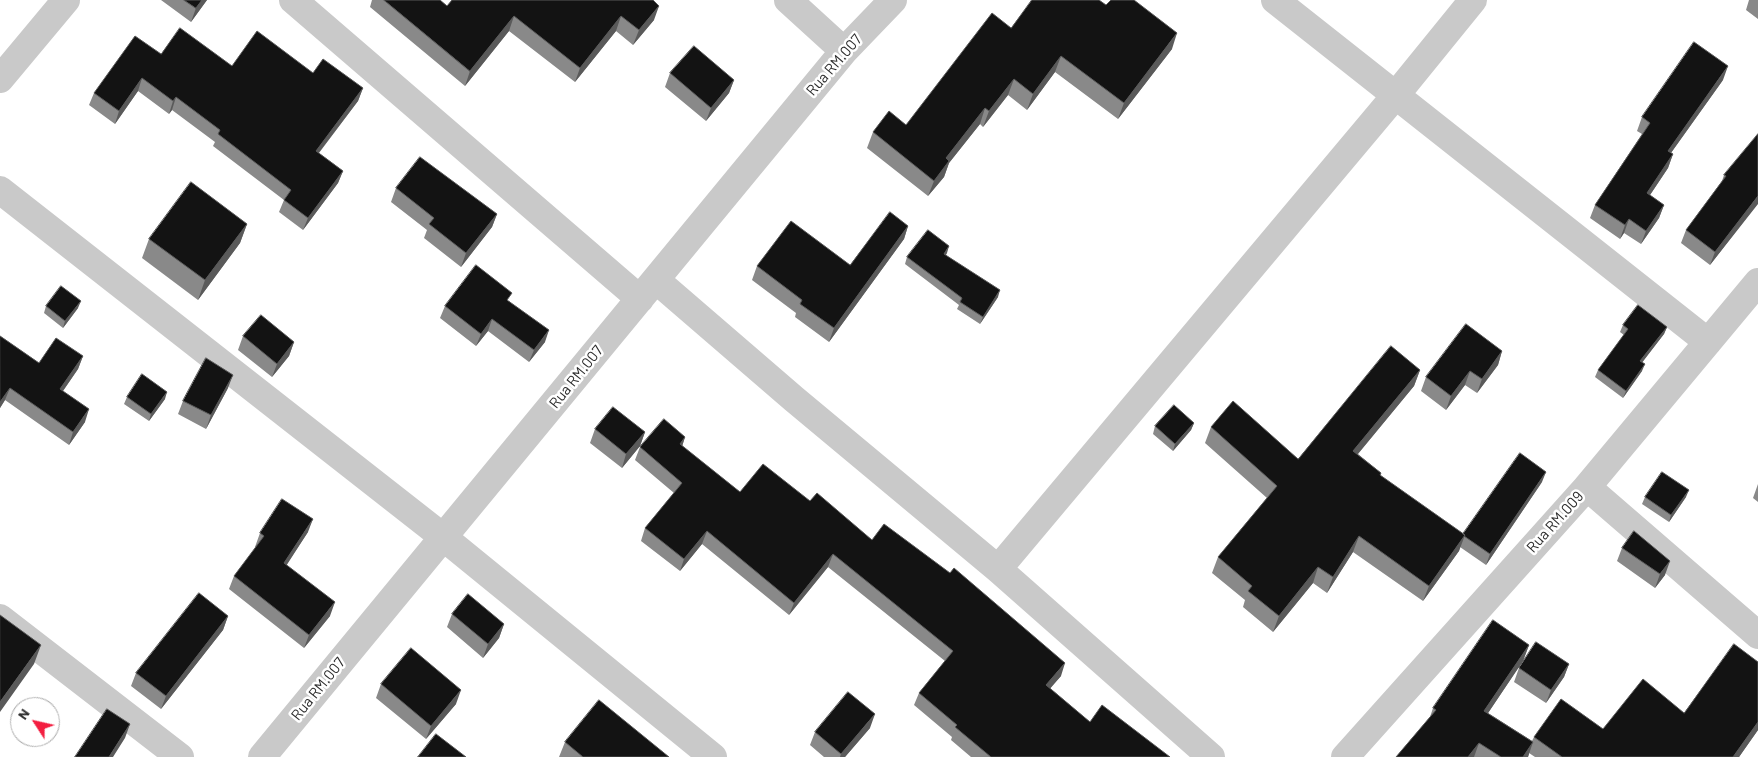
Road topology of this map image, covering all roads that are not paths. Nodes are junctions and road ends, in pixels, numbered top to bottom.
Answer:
1 (66, 0) edge
2 (294, 0) edge
3 (788, 0) edge
4 (893, 0) edge
5 (1275, 0) edge
6 (1473, 0) edge
7 (844, 51) junction
8 (0, 79) edge
9 (1395, 96) junction
10 (0, 190) edge
11 (1758, 282) edge
12 (648, 289) junction
13 (1708, 342) junction
14 (1587, 487) junction
15 (443, 537) junction
16 (998, 569) junction
17 (0, 618) edge
18 (1758, 636) edge
19 (180, 757) edge
20 (262, 757) edge
21 (713, 757) edge
22 (1211, 757) edge
23 (1345, 757) edge

1 - 8 street
2 - 12 street
3 - 7 street
4 - 7 street, Rua RM.007
5 - 9 street
6 - 9 street
7 - 12 street, Rua RM.007
9 - 13 street
9 - 16 street
10 - 15 street
11 - 13 street, Rua RM.009
12 - 15 street, Rua RM.007
12 - 16 street
13 - 14 street, Rua RM.009
14 - 18 street
14 - 23 street, Rua RM.009
15 - 20 street, Rua RM.007
15 - 21 street
16 - 22 street
17 - 19 street

